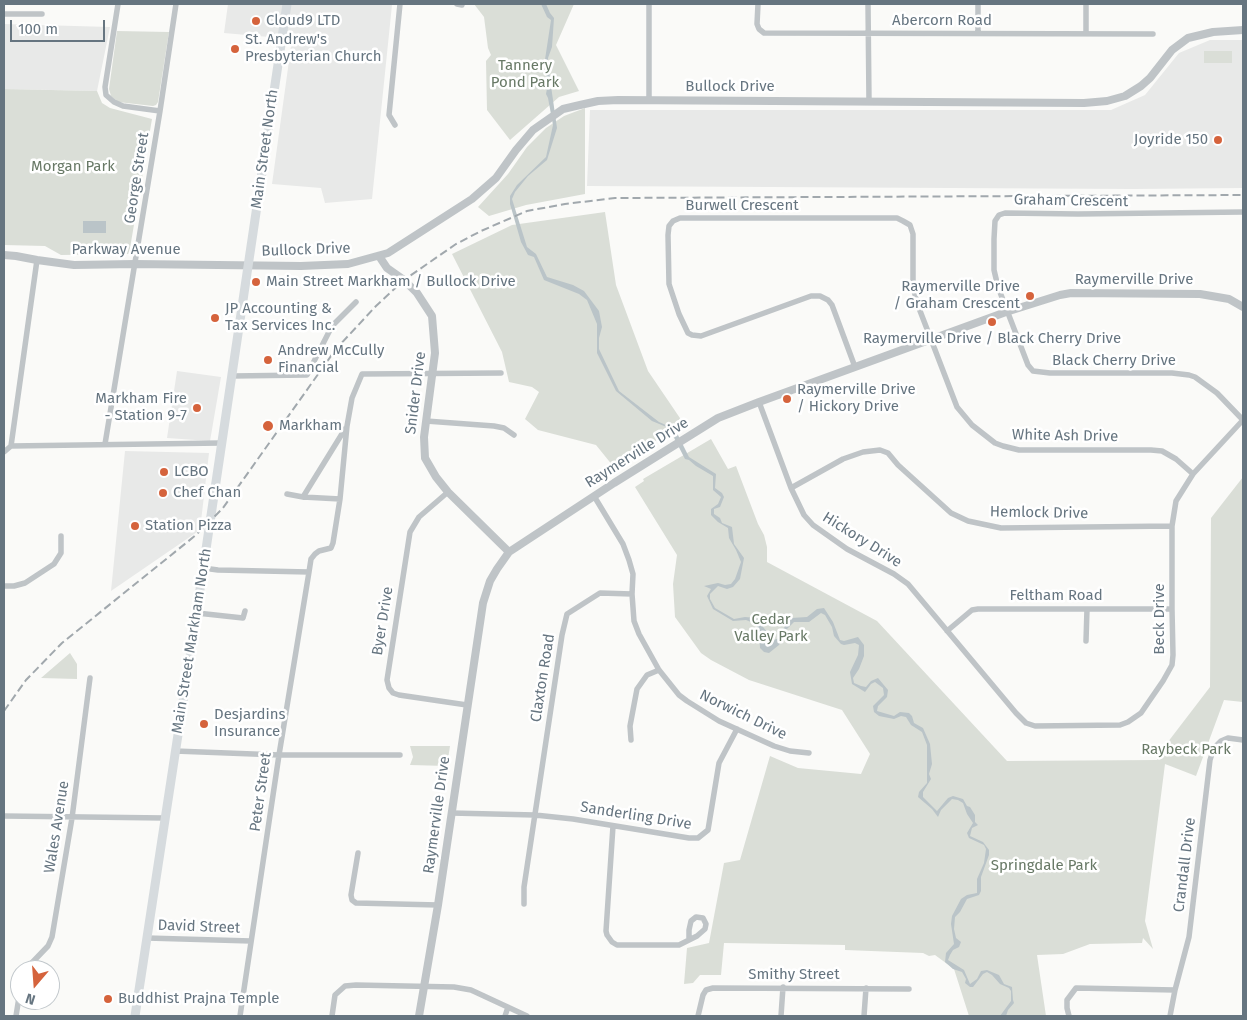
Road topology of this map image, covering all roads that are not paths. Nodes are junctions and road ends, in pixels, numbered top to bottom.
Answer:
1 (118, 4) edge
2 (176, 4) edge
3 (287, 4) edge
4 (400, 4) edge
5 (649, 4) edge
6 (758, 4) edge
7 (868, 4) edge
8 (978, 4) edge
9 (1086, 4) edge
10 (4, 14) edge
11 (42, 14) dead end
12 (1243, 30) edge
13 (868, 33) junction
14 (978, 33) junction
15 (1086, 34) junction
16 (1153, 34) dead end
17 (648, 101) junction
18 (869, 101) junction
19 (160, 112) junction
20 (395, 125) dead end
21 (1243, 212) edge
22 (4, 255) edge
23 (379, 256) junction
24 (37, 260) junction
25 (135, 264) junction
26 (248, 265) junction
27 (356, 302) dead end
28 (1243, 307) edge
29 (1006, 312) junction
30 (932, 339) junction
31 (856, 367) junction
32 (433, 372) junction
33 (501, 373) dead end
34 (232, 376) junction
35 (759, 402) junction
36 (1243, 420) edge
37 (426, 421) junction
38 (347, 426) junction
39 (514, 435) dead end
40 (221, 443) junction
41 (105, 444) junction
42 (11, 446) junction
43 (4, 452) edge
44 (1193, 474) junction
45 (791, 488) junction
46 (448, 492) junction
47 (287, 494) dead end
48 (594, 496) junction
49 (303, 497) junction
50 (340, 499) junction
51 (1172, 526) junction
52 (61, 536) dead end
53 (509, 552) junction
54 (203, 568) junction
55 (308, 572) junction
56 (4, 586) edge
57 (632, 594) junction
58 (1087, 609) junction
59 (1172, 609) junction
60 (245, 611) dead end
61 (197, 613) junction
62 (948, 631) junction
63 (1086, 641) dead end
64 (660, 670) junction
65 (90, 678) dead end
66 (467, 705) junction
67 (738, 729) junction
68 (631, 740) dead end
69 (1243, 740) edge
70 (175, 751) junction
71 (810, 753) dead end
72 (279, 755) junction
73 (400, 755) dead end
74 (451, 813) junction
75 (4, 816) edge
76 (535, 816) junction
77 (72, 818) junction
78 (166, 818) junction
79 (613, 826) junction
80 (358, 853) dead end
81 (524, 904) dead end
82 (438, 905) junction
83 (147, 938) junction
84 (689, 940) dead end
85 (251, 941) junction
86 (35, 960) edge
87 (424, 987) junction
88 (783, 987) junction
89 (866, 988) junction
90 (909, 989) dead end
91 (1175, 990) junction
92 (508, 1007) junction
93 (135, 1016) edge
94 (240, 1016) edge
95 (332, 1016) edge
96 (419, 1016) edge
97 (505, 1016) edge
98 (527, 1016) edge
99 (698, 1016) edge
100 (781, 1016) edge
101 (864, 1016) edge
102 (1069, 1016) edge
103 (1170, 1016) edge

1 - 19 street
2 - 19 street, George Street
3 - 26 main road, Main Street North
4 - 20 street
5 - 17 street
6 - 13 street, Abercorn Road
7 - 13 street
8 - 14 street
9 - 15 street
10 - 11 street
12 - 18 street, Bullock Drive
13 - 14 street, Abercorn Road
13 - 18 street
14 - 15 street, Abercorn Road
15 - 16 street, Abercorn Road
17 - 18 street, Bullock Drive
17 - 23 street, Bullock Drive
19 - 25 street, George Street
21 - 29 street, Graham Crescent
22 - 24 street, Parkway Avenue
23 - 26 street, Bullock Drive
23 - 32 street, Snider Drive
24 - 25 street, Parkway Avenue
24 - 42 street
25 - 26 street, Parkway Avenue
25 - 41 street, George Street
26 - 34 main road, Main Street Markham North
27 - 34 street
28 - 29 street, Raymerville Drive
29 - 30 street, Raymerville Drive
29 - 36 street, Black Cherry Drive
30 - 31 street, Raymerville Drive
30 - 31 street, Burwell Crescent
30 - 44 street, White Ash Drive
31 - 35 street, Raymerville Drive
32 - 33 street
32 - 37 street, Snider Drive
32 - 38 street
34 - 40 main road, Main Street Markham North
35 - 45 street, Hickory Drive
35 - 48 street, Raymerville Drive
36 - 44 street, Beck Drive
37 - 39 street
37 - 46 street, Snider Drive
38 - 49 street
38 - 50 street
40 - 41 street
40 - 54 main road, Main Street Markham North
41 - 42 street
42 - 43 street
44 - 51 street, Beck Drive
45 - 51 street, Hemlock Drive
45 - 62 street, Hickory Drive
46 - 53 street, Snider Drive
46 - 66 street, Byer Drive
47 - 49 street
48 - 53 street, Raymerville Drive
48 - 57 street, Norwich Drive
49 - 50 street
50 - 55 street, Peter Street
51 - 59 street, Beck Drive
52 - 56 street
53 - 66 street, Raymerville Drive
54 - 55 street
54 - 61 main road, Main Street Markham North
55 - 72 street, Peter Street
57 - 64 street, Norwich Drive
57 - 76 street, Claxton Road
58 - 59 street, Feltham Road
58 - 62 street, Feltham Road
58 - 63 street
59 - 62 street, Beck Drive
60 - 61 street
61 - 70 main road, Main Street Markham North
64 - 67 street, Norwich Drive
64 - 68 street
65 - 77 street, Wales Avenue
66 - 74 street, Raymerville Drive
67 - 71 street, Norwich Drive
67 - 79 street, Sanderling Drive
69 - 91 street, Crandall Drive
70 - 72 street
70 - 78 main road, Main Street Markham North
72 - 73 street
72 - 85 street, Peter Street
74 - 76 street, Sanderling Drive
74 - 82 street, Raymerville Drive
75 - 77 street
76 - 79 street, Sanderling Drive
76 - 81 street, Claxton Road
77 - 78 street
77 - 86 street, Wales Avenue
78 - 83 main road, Main Street Markham North
79 - 84 street
80 - 82 street
82 - 87 street, Raymerville Drive
83 - 85 street, David Street
83 - 93 main road, Main Street Markham North
85 - 94 street, Peter Street
87 - 92 street
87 - 95 street
87 - 96 street, Raymerville Drive
88 - 89 street, Smithy Street
88 - 99 street, Smithy Street
88 - 100 street
89 - 90 street, Smithy Street
89 - 101 street
91 - 102 street
91 - 103 street, Crandall Drive
92 - 97 street
92 - 98 street

